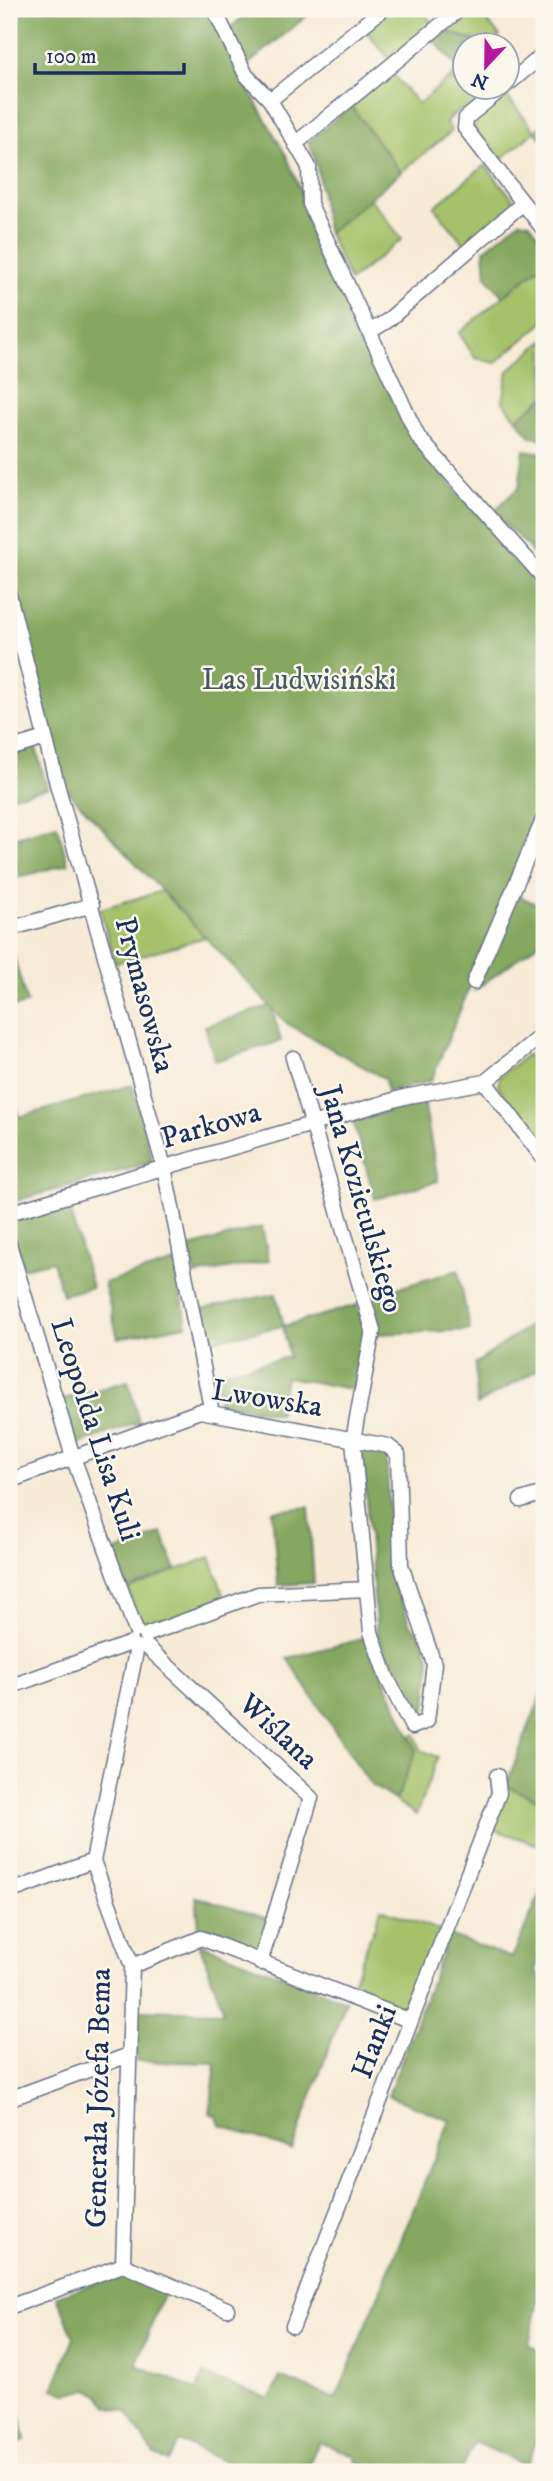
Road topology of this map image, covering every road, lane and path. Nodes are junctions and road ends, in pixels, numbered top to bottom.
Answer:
1 (214, 9) edge
2 (383, 9) edge
3 (460, 9) edge
4 (544, 54) edge
5 (522, 72) edge
6 (270, 100) junction
7 (487, 102) edge
8 (295, 144) junction
9 (523, 204) junction
10 (544, 230) edge
11 (369, 332) junction
12 (544, 579) edge
13 (9, 595) edge
14 (45, 738) junction
15 (9, 749) edge
16 (544, 818) edge
17 (93, 905) junction
18 (9, 929) edge
19 (474, 982) dead end
20 (544, 1033) edge
21 (293, 1058) dead end
22 (485, 1082) junction
23 (312, 1124) junction
24 (544, 1159) edge
25 (164, 1167) junction
26 (9, 1213) edge
27 (9, 1244) edge
28 (212, 1413) junction
29 (353, 1440) junction
30 (398, 1454) joint
31 (73, 1457) junction
32 (9, 1480) edge
33 (544, 1493) edge
34 (522, 1500) dead end
35 (367, 1589) junction
36 (139, 1640) junction
37 (9, 1687) edge
38 (497, 1776) dead end
39 (93, 1861) junction
40 (9, 1892) edge
41 (260, 1963) junction
42 (132, 1966) junction
43 (411, 2021) junction
44 (128, 2055) junction
45 (9, 2099) edge
46 (123, 2265) junction
47 (9, 2306) edge
48 (227, 2309) dead end
49 (293, 2326) dead end

1 - 6 street
2 - 6 street
3 - 8 street
4 - 5 street
6 - 8 street
7 - 9 street
8 - 11 street
9 - 10 street
9 - 11 street
11 - 12 street
13 - 14 street, Prymasowska
14 - 15 street
14 - 17 street, Prymasowska
16 - 19 street
17 - 18 street
17 - 25 street, Prymasowska
20 - 22 street
21 - 23 street, Jana Kozietulskiego
22 - 23 street, Parkowa
22 - 24 street
23 - 25 street, Parkowa
23 - 29 street, Jana Kozietulskiego
25 - 26 street, Parkowa
25 - 28 street, Prymasowska
27 - 31 street, Leopolda Lisa Kuli
28 - 29 street, Lwowska
28 - 31 street, Lwowska
29 - 30 street, Lwowska
29 - 35 street, Jana Kozietulskiego
30 - 35 street, Jana Kozietulskiego
31 - 32 street, Lwowska
31 - 36 street, Leopolda Lisa Kuli
33 - 34 street
35 - 36 street
36 - 37 street
36 - 39 street
36 - 41 street, Wiślana
38 - 43 street, Hanki
39 - 40 street
39 - 42 street, Generała Józefa Bema
41 - 42 street
41 - 43 street
42 - 44 street, Generała Józefa Bema
43 - 49 street, Hanki
44 - 45 street
44 - 46 street, Generała Józefa Bema
46 - 47 street
46 - 48 street

